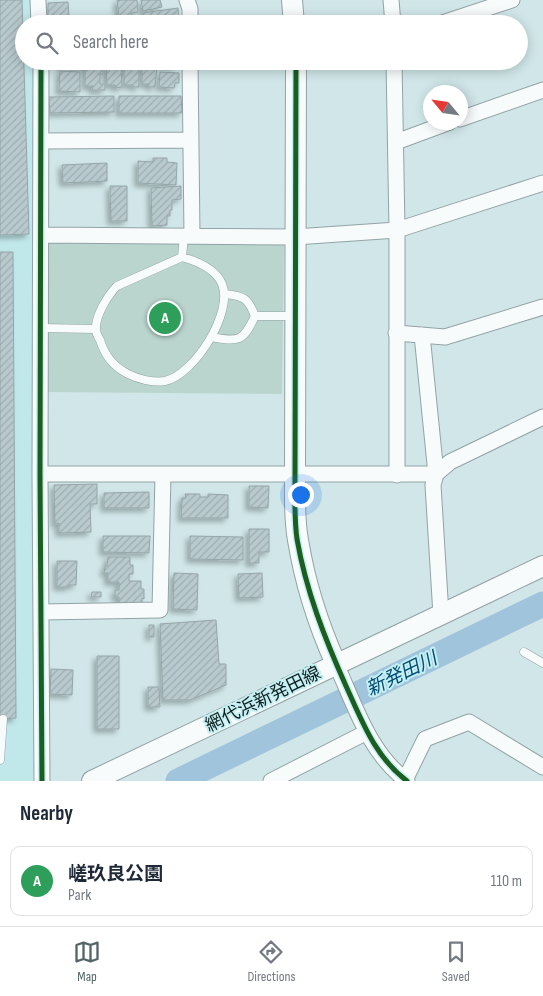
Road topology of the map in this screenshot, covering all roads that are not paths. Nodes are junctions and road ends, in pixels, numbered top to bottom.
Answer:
1 (38, 0) edge
2 (187, 0) edge
3 (292, 0) edge
4 (391, 0) edge
5 (512, 0) edge
6 (39, 15) edge
7 (190, 15) edge
8 (293, 15) edge
9 (392, 15) edge
10 (466, 15) edge
11 (41, 70) edge
12 (190, 70) edge
13 (296, 70) edge
14 (394, 70) edge
15 (543, 90) edge
16 (468, 116) edge
17 (428, 130) edge
18 (191, 140) junction
19 (41, 141) junction
20 (396, 142) junction
21 (543, 183) edge
22 (397, 230) junction
23 (41, 235) junction
24 (188, 236) junction
25 (295, 237) junction
26 (182, 257) junction
27 (225, 294) junction
28 (543, 307) edge
29 (255, 316) junction
30 (295, 316) junction
31 (41, 328) junction
32 (96, 329) junction
33 (396, 333) junction
34 (422, 335) junction
35 (211, 337) junction
36 (543, 417) edge
37 (40, 474) junction
38 (163, 474) junction
39 (436, 474) junction
40 (295, 475) junction
41 (397, 475) junction
42 (543, 566) edge
43 (41, 612) junction
44 (441, 615) junction
45 (524, 652) dead end
46 (543, 663) edge
47 (339, 672) junction
48 (3, 718) dead end
49 (367, 732) junction
50 (0, 760) edge
51 (543, 768) edge
52 (406, 780) edge
53 (42, 781) edge
54 (92, 781) edge
55 (271, 781) edge

1 - 6 street
2 - 7 street
3 - 8 street
4 - 9 street
5 - 10 street
11 - 19 street
12 - 18 street
13 - 25 street
14 - 20 street
15 - 16 street
17 - 20 street
18 - 19 street
18 - 24 street
19 - 23 street
20 - 22 street
21 - 22 street
22 - 25 street
22 - 33 street
23 - 24 street
23 - 31 street
24 - 25 street
24 - 26 lane
25 - 30 street
26 - 27 lane
26 - 32 lane
27 - 29 lane
27 - 35 lane
28 - 34 street
29 - 30 lane
29 - 35 lane
30 - 40 street
31 - 32 lane
31 - 37 street
32 - 35 lane
33 - 34 street
33 - 41 street
34 - 39 street
36 - 39 street
37 - 38 street
37 - 43 street
38 - 40 street
38 - 43 street
39 - 41 street
39 - 44 street
40 - 41 street
40 - 47 street
42 - 44 street, 網代浜新発田線
43 - 53 street
44 - 47 street, 網代浜新発田線
45 - 46 lane
47 - 49 street
47 - 54 street, 網代浜新発田線
48 - 50 lane
49 - 52 street
49 - 55 street
51 - 52 street

